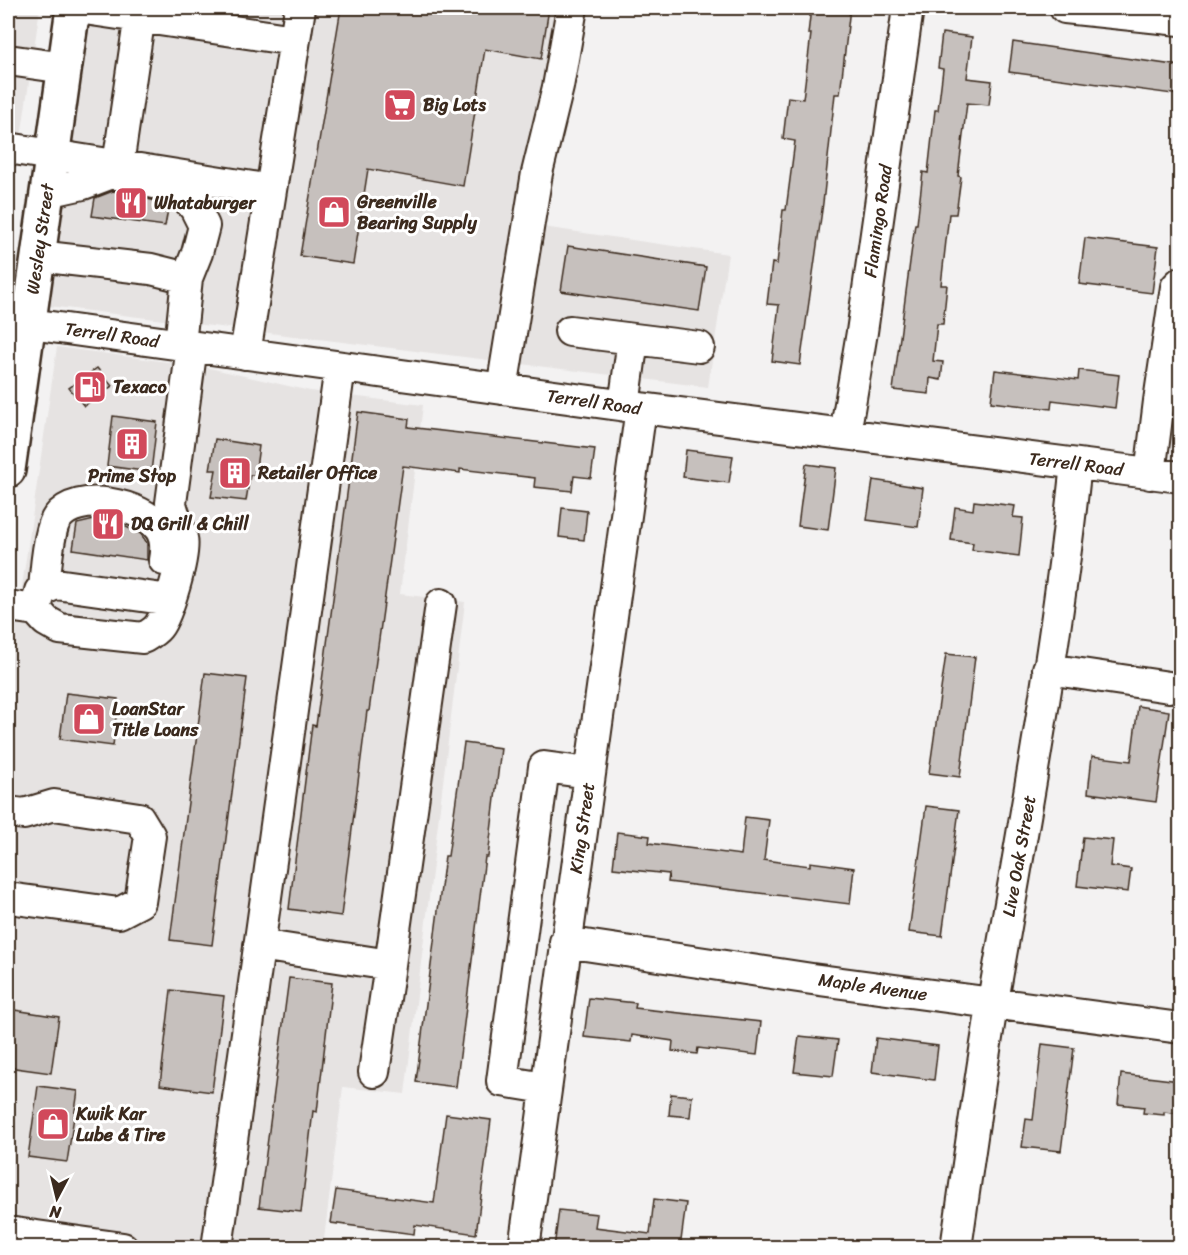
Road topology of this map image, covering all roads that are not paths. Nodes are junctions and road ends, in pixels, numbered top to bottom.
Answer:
1 (73, 8) edge
2 (78, 8) edge
3 (300, 8) edge
4 (572, 8) edge
5 (908, 8) edge
6 (1065, 8) edge
7 (140, 12) edge
8 (1172, 16) edge
9 (198, 17) edge
10 (294, 40) junction
11 (8, 60) edge
12 (65, 68) junction
13 (8, 148) edge
14 (52, 154) junction
15 (118, 165) junction
16 (271, 190) junction
17 (47, 192) junction
18 (38, 256) junction
19 (187, 278) junction
20 (1180, 283) edge
21 (18, 322) edge
22 (570, 331) dead end
23 (633, 339) junction
24 (186, 345) junction
25 (699, 347) dead end
26 (245, 354) junction
27 (340, 367) junction
28 (502, 389) junction
29 (632, 407) junction
30 (845, 434) junction
31 (1076, 464) junction
32 (8, 470) edge
33 (1150, 474) junction
34 (1180, 477) edge
35 (164, 599) junction
36 (40, 600) junction
37 (441, 604) dead end
38 (8, 606) edge
39 (1048, 669) junction
40 (1169, 687) dead end
41 (589, 773) junction
42 (8, 812) edge
43 (8, 898) edge
44 (565, 942) junction
45 (259, 945) junction
46 (390, 965) junction
47 (993, 1003) junction
48 (1180, 1028) edge
49 (374, 1072) dead end
50 (546, 1088) junction
51 (8, 1232) edge
52 (121, 1247) edge
53 (217, 1248) edge
54 (524, 1248) edge
55 (956, 1248) edge

1 - 12 main road, Wesley Street
2 - 7 street
3 - 10 street
4 - 28 street
5 - 30 street, Flamingo Road
6 - 8 street
7 - 9 street
7 - 15 street
9 - 10 street
10 - 16 street
11 - 12 street
12 - 14 main road, Wesley Street
13 - 14 street
14 - 15 street
14 - 17 main road, Wesley Street
15 - 16 street
16 - 26 street
17 - 18 main road, Wesley Street
17 - 19 street
18 - 19 street
18 - 21 main road, Wesley Street
19 - 24 street
20 - 33 street
21 - 24 street, Terrell Road
21 - 32 main road, Wesley Street
22 - 23 street
23 - 25 street
23 - 29 street, King Street
24 - 26 street, Terrell Road
24 - 35 street
26 - 27 street, Terrell Road
27 - 28 street, Terrell Road
27 - 45 street
28 - 29 street, Terrell Road
29 - 30 street, Terrell Road
29 - 41 street, King Street
30 - 31 street, Terrell Road
31 - 33 street, Terrell Road
31 - 39 street, Live Oak Street
33 - 34 street, Terrell Road
35 - 36 street
35 - 36 street
35 - 36 street
36 - 38 street
37 - 46 street
39 - 40 street
39 - 47 street, Live Oak Street
41 - 44 street, King Street
41 - 50 street
42 - 43 street
44 - 47 street, Maple Avenue
44 - 50 street, King Street
45 - 46 street
45 - 53 street
46 - 49 street
47 - 48 street, Maple Avenue
47 - 55 street, Live Oak Street
50 - 54 street, King Street
51 - 52 street

